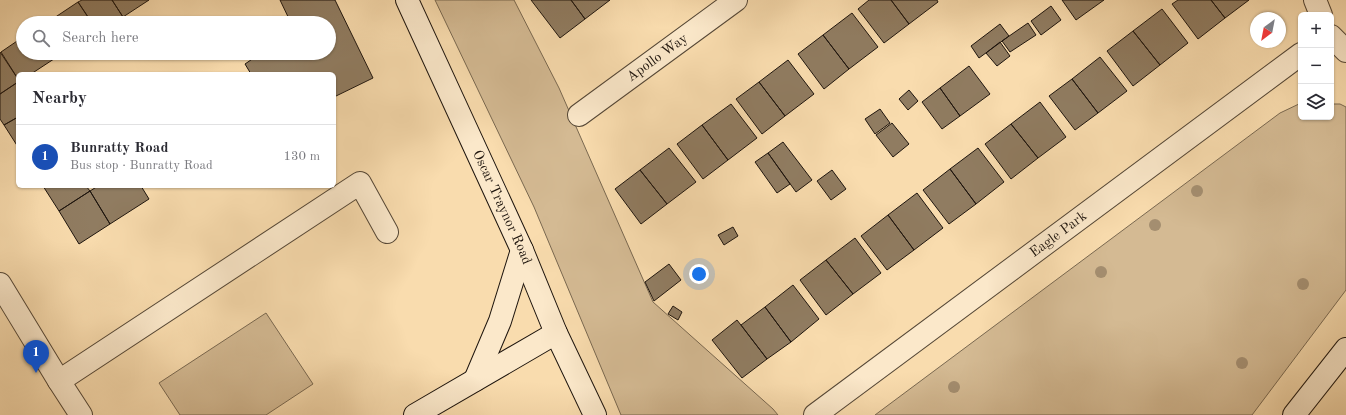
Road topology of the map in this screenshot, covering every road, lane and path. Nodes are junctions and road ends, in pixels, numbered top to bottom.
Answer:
1 (407, 0) edge
2 (736, 0) edge
3 (1315, 0) edge
4 (1320, 12) edge
5 (1334, 39) edge
6 (1346, 51) edge
7 (1298, 56) edge
8 (579, 115) dead end
9 (386, 232) dead end
10 (522, 250) junction
11 (0, 284) edge
12 (556, 333) junction
13 (1346, 349) edge
14 (475, 380) junction
15 (59, 382) junction
16 (81, 415) edge
17 (416, 415) edge
18 (595, 415) edge
19 (815, 415) edge
20 (1294, 415) edge

1 - 10 street, Oscar Traynor Road
2 - 8 street, Apollo Way
3 - 4 street
5 - 6 street
7 - 19 street, Eagle Park
9 - 15 street
10 - 12 street, Oscar Traynor Road
10 - 14 street
11 - 15 street
12 - 14 street
12 - 18 street, Oscar Traynor Road
13 - 20 street
14 - 17 street
15 - 16 street

